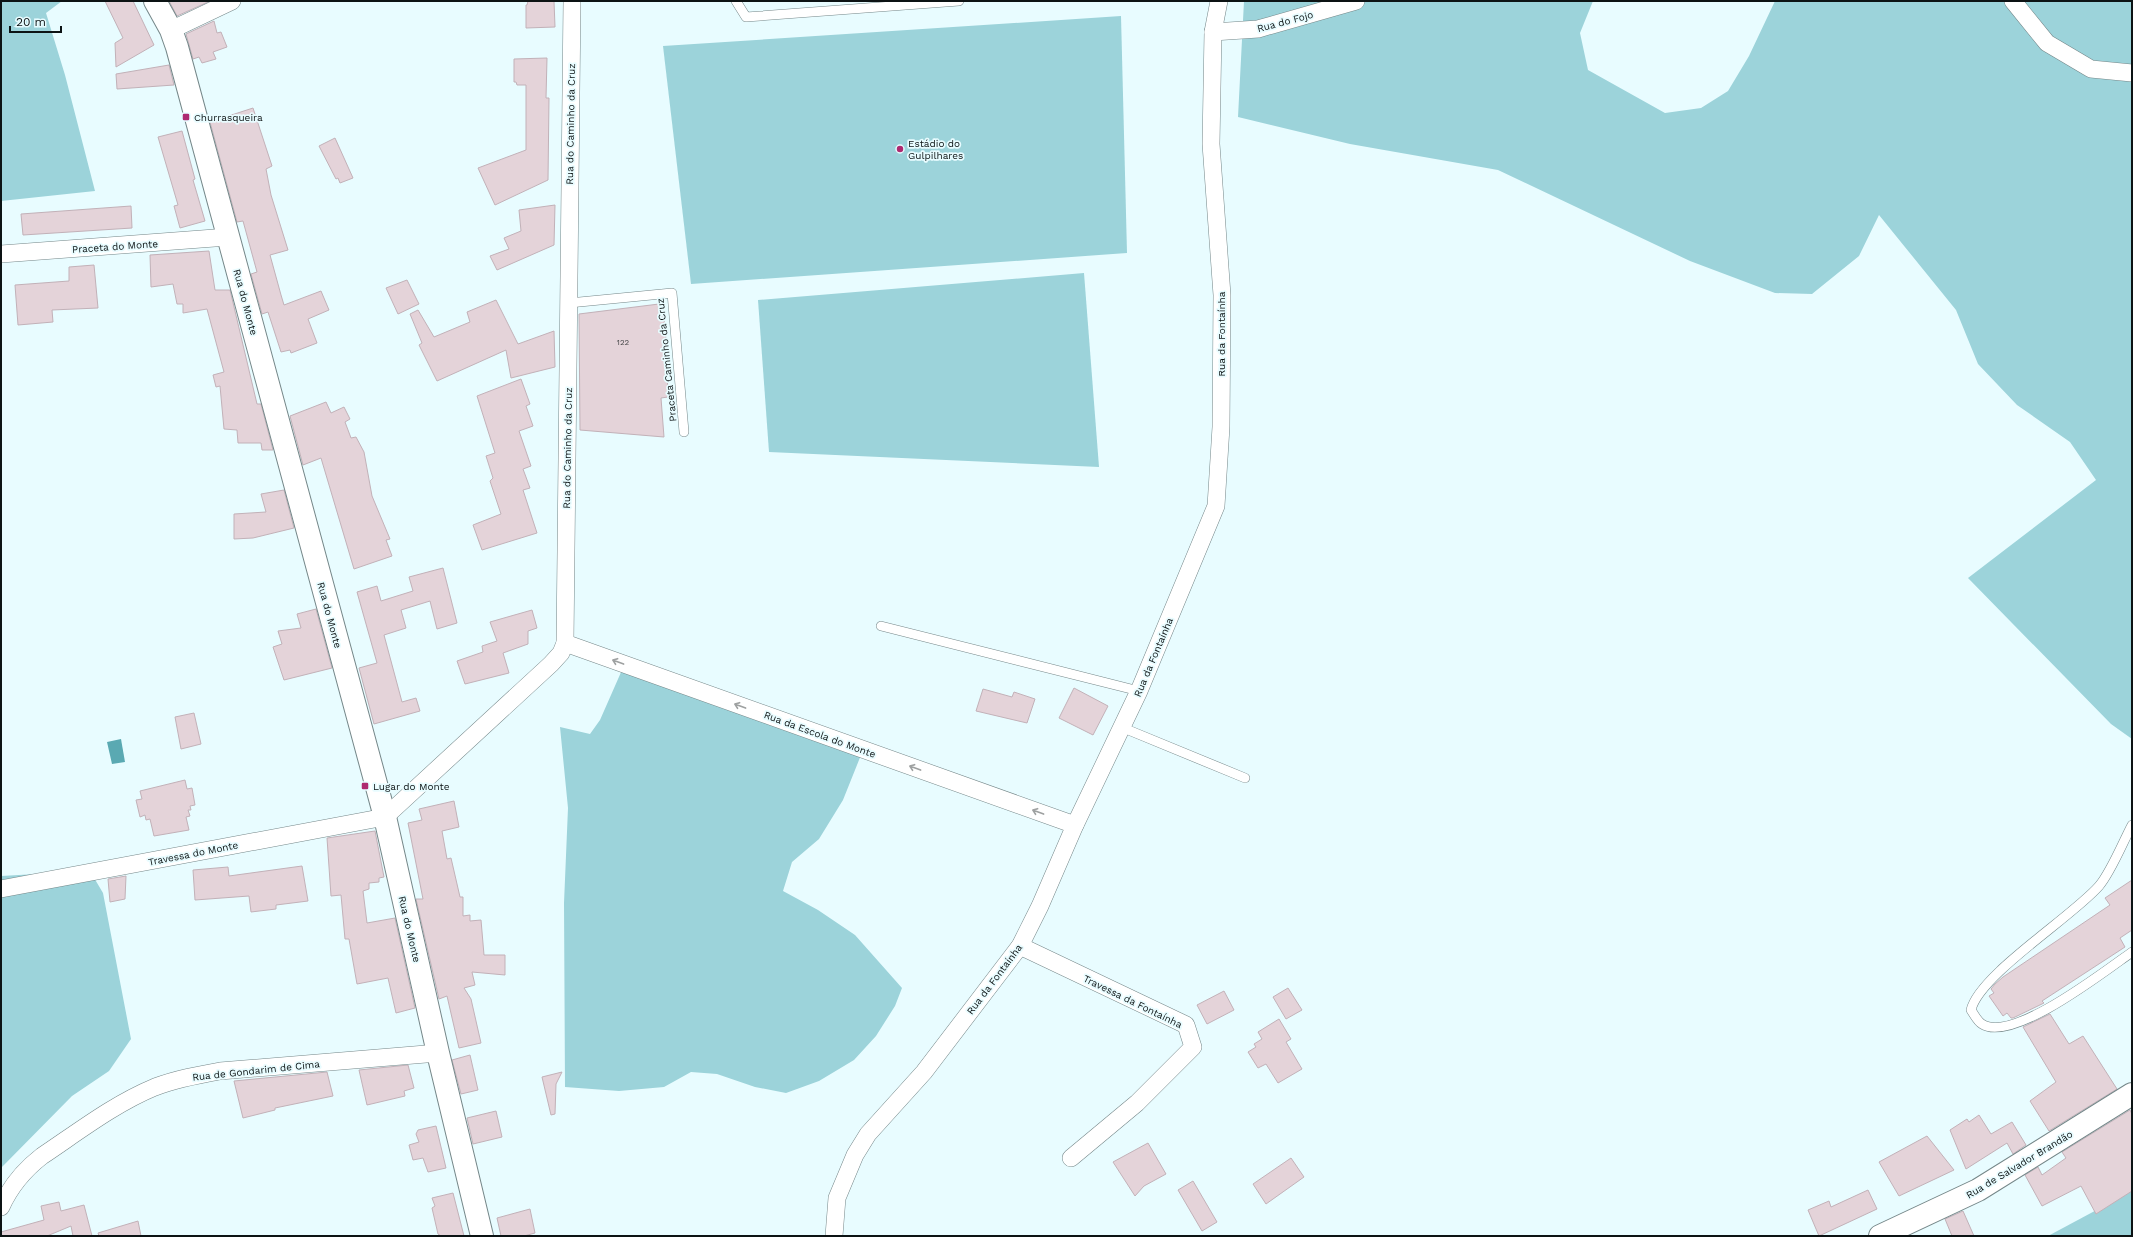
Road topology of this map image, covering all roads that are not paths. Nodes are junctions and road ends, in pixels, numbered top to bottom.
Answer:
1 (155, 1) edge
2 (232, 1) edge
3 (572, 1) edge
4 (736, 1) edge
5 (959, 1) edge
6 (1219, 1) edge
7 (1356, 1) edge
8 (2013, 1) edge
9 (171, 30) junction
10 (1213, 32) junction
11 (2132, 73) edge
12 (228, 237) junction
13 (1, 254) edge
14 (569, 303) junction
15 (684, 432) dead end
16 (881, 626) dead end
17 (564, 643) junction
18 (1139, 692) junction
19 (1121, 727) junction
20 (1245, 778) dead end
21 (385, 817) junction
22 (1074, 825) junction
23 (2132, 825) edge
24 (1, 889) edge
25 (1020, 946) junction
26 (2132, 952) edge
27 (438, 1053) junction
28 (2132, 1094) edge
29 (1071, 1158) dead end
30 (1, 1207) edge
31 (482, 1236) edge
32 (834, 1236) edge
33 (1880, 1236) edge

1 - 9 street, Rua do Monte
2 - 9 street
3 - 14 street, Rua do Caminho da Cruz
4 - 5 lane
6 - 10 street, Rua da Fontaínha
7 - 10 street, Rua do Fojo
8 - 11 street
9 - 12 street, Rua do Monte
10 - 18 street, Rua da Fontaínha
12 - 13 street, Praceta do Monte
12 - 21 street, Rua do Monte
14 - 15 lane, Praceta Caminho da Cruz
14 - 17 street, Rua do Caminho da Cruz
16 - 18 lane
17 - 21 street, Rua do Caminho da Cruz
22 -> 17 street, Rua da Escola do Monte
18 - 19 street, Rua da Fontaínha
19 - 20 lane
19 - 22 street, Rua da Fontaínha
21 - 24 street, Travessa do Monte
21 - 27 street, Rua do Monte
22 - 25 street, Rua da Fontaínha
23 - 26 lane
25 - 29 street, Travessa da Fontaínha
25 - 32 street, Rua da Fontaínha
27 - 30 street, Rua de Gondarim de Cima
27 - 31 street, Rua do Monte
28 - 33 street, Rua de Salvador Brandão

